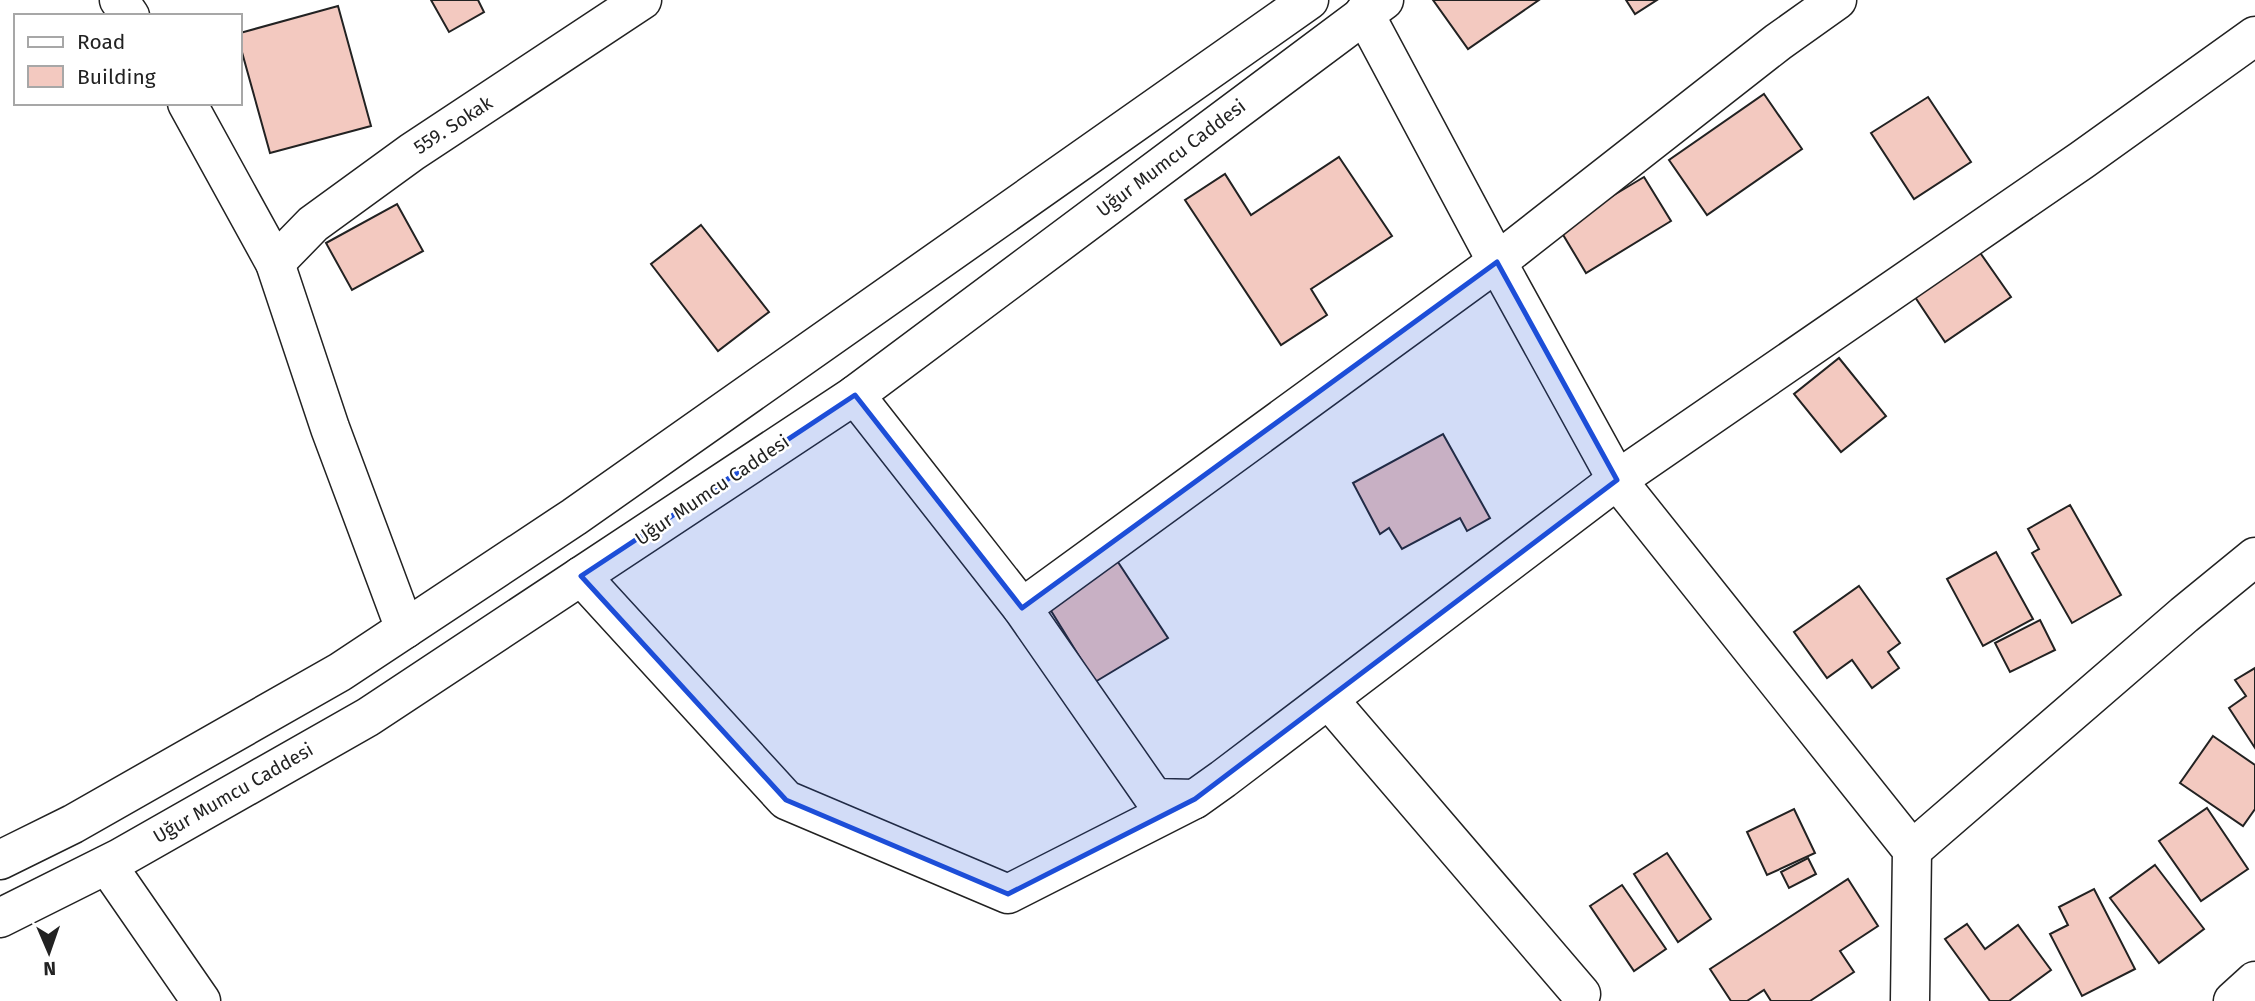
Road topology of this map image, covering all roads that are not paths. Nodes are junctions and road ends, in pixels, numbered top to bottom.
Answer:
1 (642, 0) edge
2 (1309, 0) edge
3 (1837, 0) edge
4 (1374, 6) edge
5 (2255, 36) edge
6 (188, 105) edge
7 (1497, 262) junction
8 (275, 263) junction
9 (855, 395) junction
10 (1617, 480) junction
11 (2255, 557) edge
12 (581, 576) junction
13 (1022, 608) junction
14 (405, 629) junction
15 (1329, 700) junction
16 (1195, 799) junction
17 (1912, 850) junction
18 (0, 860) edge
19 (107, 865) junction
20 (0, 918) edge
21 (2255, 981) edge
22 (1581, 994) dead end
23 (201, 1001) edge
24 (1910, 1001) edge
25 (2233, 1001) edge

1 - 8 street, 559. Sokak
2 - 14 street
3 - 7 street
4 - 7 street
4 - 9 street, Uğur Mumcu Caddesi
5 - 10 street
6 - 8 street
7 - 10 street
7 - 13 street
8 - 14 street
9 - 12 street, Uğur Mumcu Caddesi
9 - 13 street
10 - 15 street
10 - 17 street
11 - 17 street
12 - 16 street
12 - 19 street, Uğur Mumcu Caddesi
13 - 16 street
14 - 18 street
15 - 16 street
15 - 22 street
17 - 24 street
19 - 20 street, Uğur Mumcu Caddesi
19 - 23 street
21 - 25 street

